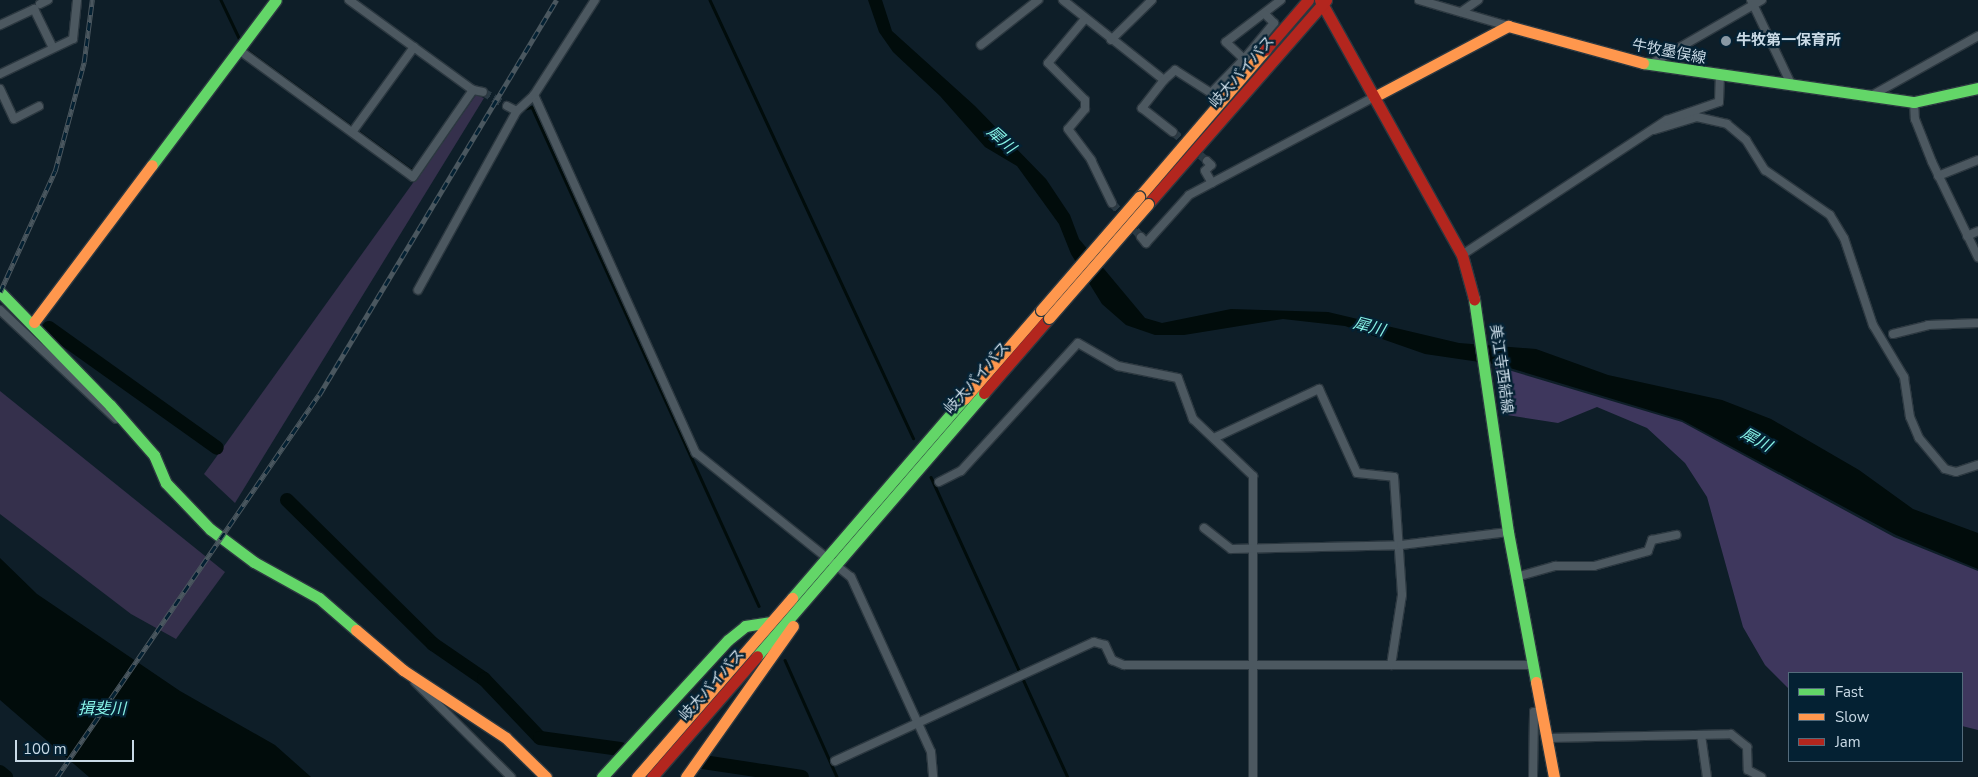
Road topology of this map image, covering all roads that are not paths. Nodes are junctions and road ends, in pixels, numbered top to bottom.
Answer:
1 (48, 0) edge
2 (77, 0) edge
3 (276, 0) edge
4 (349, 0) edge
5 (595, 0) edge
6 (1038, 0) edge
7 (1063, 0) edge
8 (1152, 0) edge
9 (1281, 0) edge
10 (1308, 0) edge
11 (1419, 0) edge
12 (1478, 0) edge
13 (1762, 0) edge
14 (1323, 1) edge
15 (1752, 2) edge
16 (40, 4) dead end
17 (1461, 12) junction
18 (1265, 14) junction
19 (1084, 20) junction
20 (0, 25) edge
21 (1508, 26) junction
22 (1978, 36) edge
23 (1111, 40) junction
24 (981, 45) dead end
25 (414, 47) junction
26 (53, 48) junction
27 (240, 50) junction
28 (1244, 60) junction
29 (1651, 64) junction
30 (0, 72) edge
31 (1720, 76) junction
32 (1164, 80) junction
33 (1792, 86) junction
34 (1978, 88) edge
35 (0, 89) edge
36 (473, 90) junction
37 (483, 92) tunnel mouth
38 (534, 95) junction
39 (1374, 97) junction
40 (1869, 97) junction
41 (1914, 102) junction
42 (39, 106) dead end
43 (507, 106) tunnel mouth
44 (517, 111) junction
45 (1654, 130) junction
46 (353, 131) junction
47 (1172, 132) tunnel mouth
48 (1978, 160) edge
49 (1207, 161) tunnel mouth
50 (1938, 176) junction
51 (1212, 183) junction
52 (1144, 200) junction
53 (1112, 203) tunnel mouth
54 (1978, 231) edge
55 (1968, 236) junction
56 (1141, 238) dead end
57 (1462, 255) junction
58 (1978, 257) edge
59 (418, 290) dead end
60 (0, 292) edge
61 (0, 310) edge
62 (1045, 314) junction
63 (34, 322) junction
64 (1978, 323) edge
65 (1893, 334) dead end
66 (126, 426) junction
67 (1214, 438) junction
68 (1978, 465) edge
69 (938, 482) dead end
70 (1204, 528) dead end
71 (1508, 532) junction
72 (1676, 535) dead end
73 (1401, 545) junction
74 (1254, 549) junction
75 (825, 558) junction
76 (836, 565) junction
77 (1516, 577) junction
78 (794, 615) junction
79 (770, 622) junction
80 (1254, 665) junction
81 (1391, 665) junction
82 (1533, 665) junction
83 (403, 670) junction
84 (1542, 710) junction
85 (918, 723) junction
86 (1701, 735) junction
87 (1547, 738) junction
88 (835, 761) dead end
89 (511, 777) edge
90 (546, 777) edge
91 (602, 777) edge
92 (637, 777) edge
93 (652, 777) edge
94 (686, 777) edge
95 (933, 777) edge
96 (1253, 777) edge
97 (1534, 777) edge
98 (1554, 777) edge
99 (1707, 777) edge
100 (1761, 777) edge

1 - 16 street
2 - 26 street
3 - 27 main road
4 - 25 street
5 - 38 street
6 - 24 street
7 - 19 street
8 - 23 street
9 - 18 street
10 - 52 main road, 岐大バイパス
11 - 17 street
12 - 17 street
13 - 15 street
14 - 39 main road, 美江寺西結線
14 - 52 main road, 岐大バイパス
15 - 29 street
15 - 33 street
17 - 21 street
18 - 28 street
18 - 28 street
19 - 23 street
19 - 53 street
20 - 26 street
21 - 29 main road, 牛牧墨俣線
21 - 39 main road
22 - 40 street
23 - 32 street
25 - 36 street
25 - 46 street
26 - 30 street
27 - 46 street
27 - 63 main road
28 - 32 street
29 - 31 main road, 牛牧墨俣線
31 - 33 main road, 牛牧墨俣線
31 - 45 street
32 - 47 street
33 - 40 main road, 牛牧墨俣線
34 - 41 main road, 牛牧墨俣線
35 - 42 street
36 - 37 street
36 - 46 street
38 - 44 street
38 - 75 street
39 - 51 street
39 - 57 main road, 美江寺西結線
40 - 41 main road, 牛牧墨俣線
41 - 50 street
43 - 44 street
44 - 59 street
45 - 57 street
45 - 68 street
48 - 50 street
49 - 51 street
50 - 55 street
51 - 56 street
52 - 62 main road, 岐大バイパス, bridge
54 - 55 street
55 - 58 street
57 - 71 main road, 美江寺西結線
60 - 63 main road
61 - 66 street
62 - 75 main road, 岐大バイパス
62 - 76 main road, 岐大バイパス
63 - 66 main road
64 - 65 street
66 - 83 main road
67 - 69 street
67 - 73 street
67 - 74 street
70 - 74 street
71 - 73 street
71 - 77 main road, 美江寺西結線
72 - 77 street
73 - 74 street
73 - 81 street
74 - 80 street
75 - 76 street
75 - 79 main road, 岐大バイパス
76 - 78 main road, 岐大バイパス
76 - 85 street
77 - 82 main road, 美江寺西結線
78 - 93 main road, 岐大バイパス
78 - 94 main road
79 - 91 main road
79 - 92 main road, 岐大バイパス
80 - 81 street
80 - 85 street
80 - 96 street
81 - 82 street
82 - 84 main road, 美江寺西結線
83 - 89 street
83 - 90 main road
84 - 87 main road, 美江寺西結線
84 - 97 street
85 - 88 street
85 - 95 street
86 - 87 street
86 - 99 street
86 - 100 street
87 - 98 main road, 美江寺西結線

